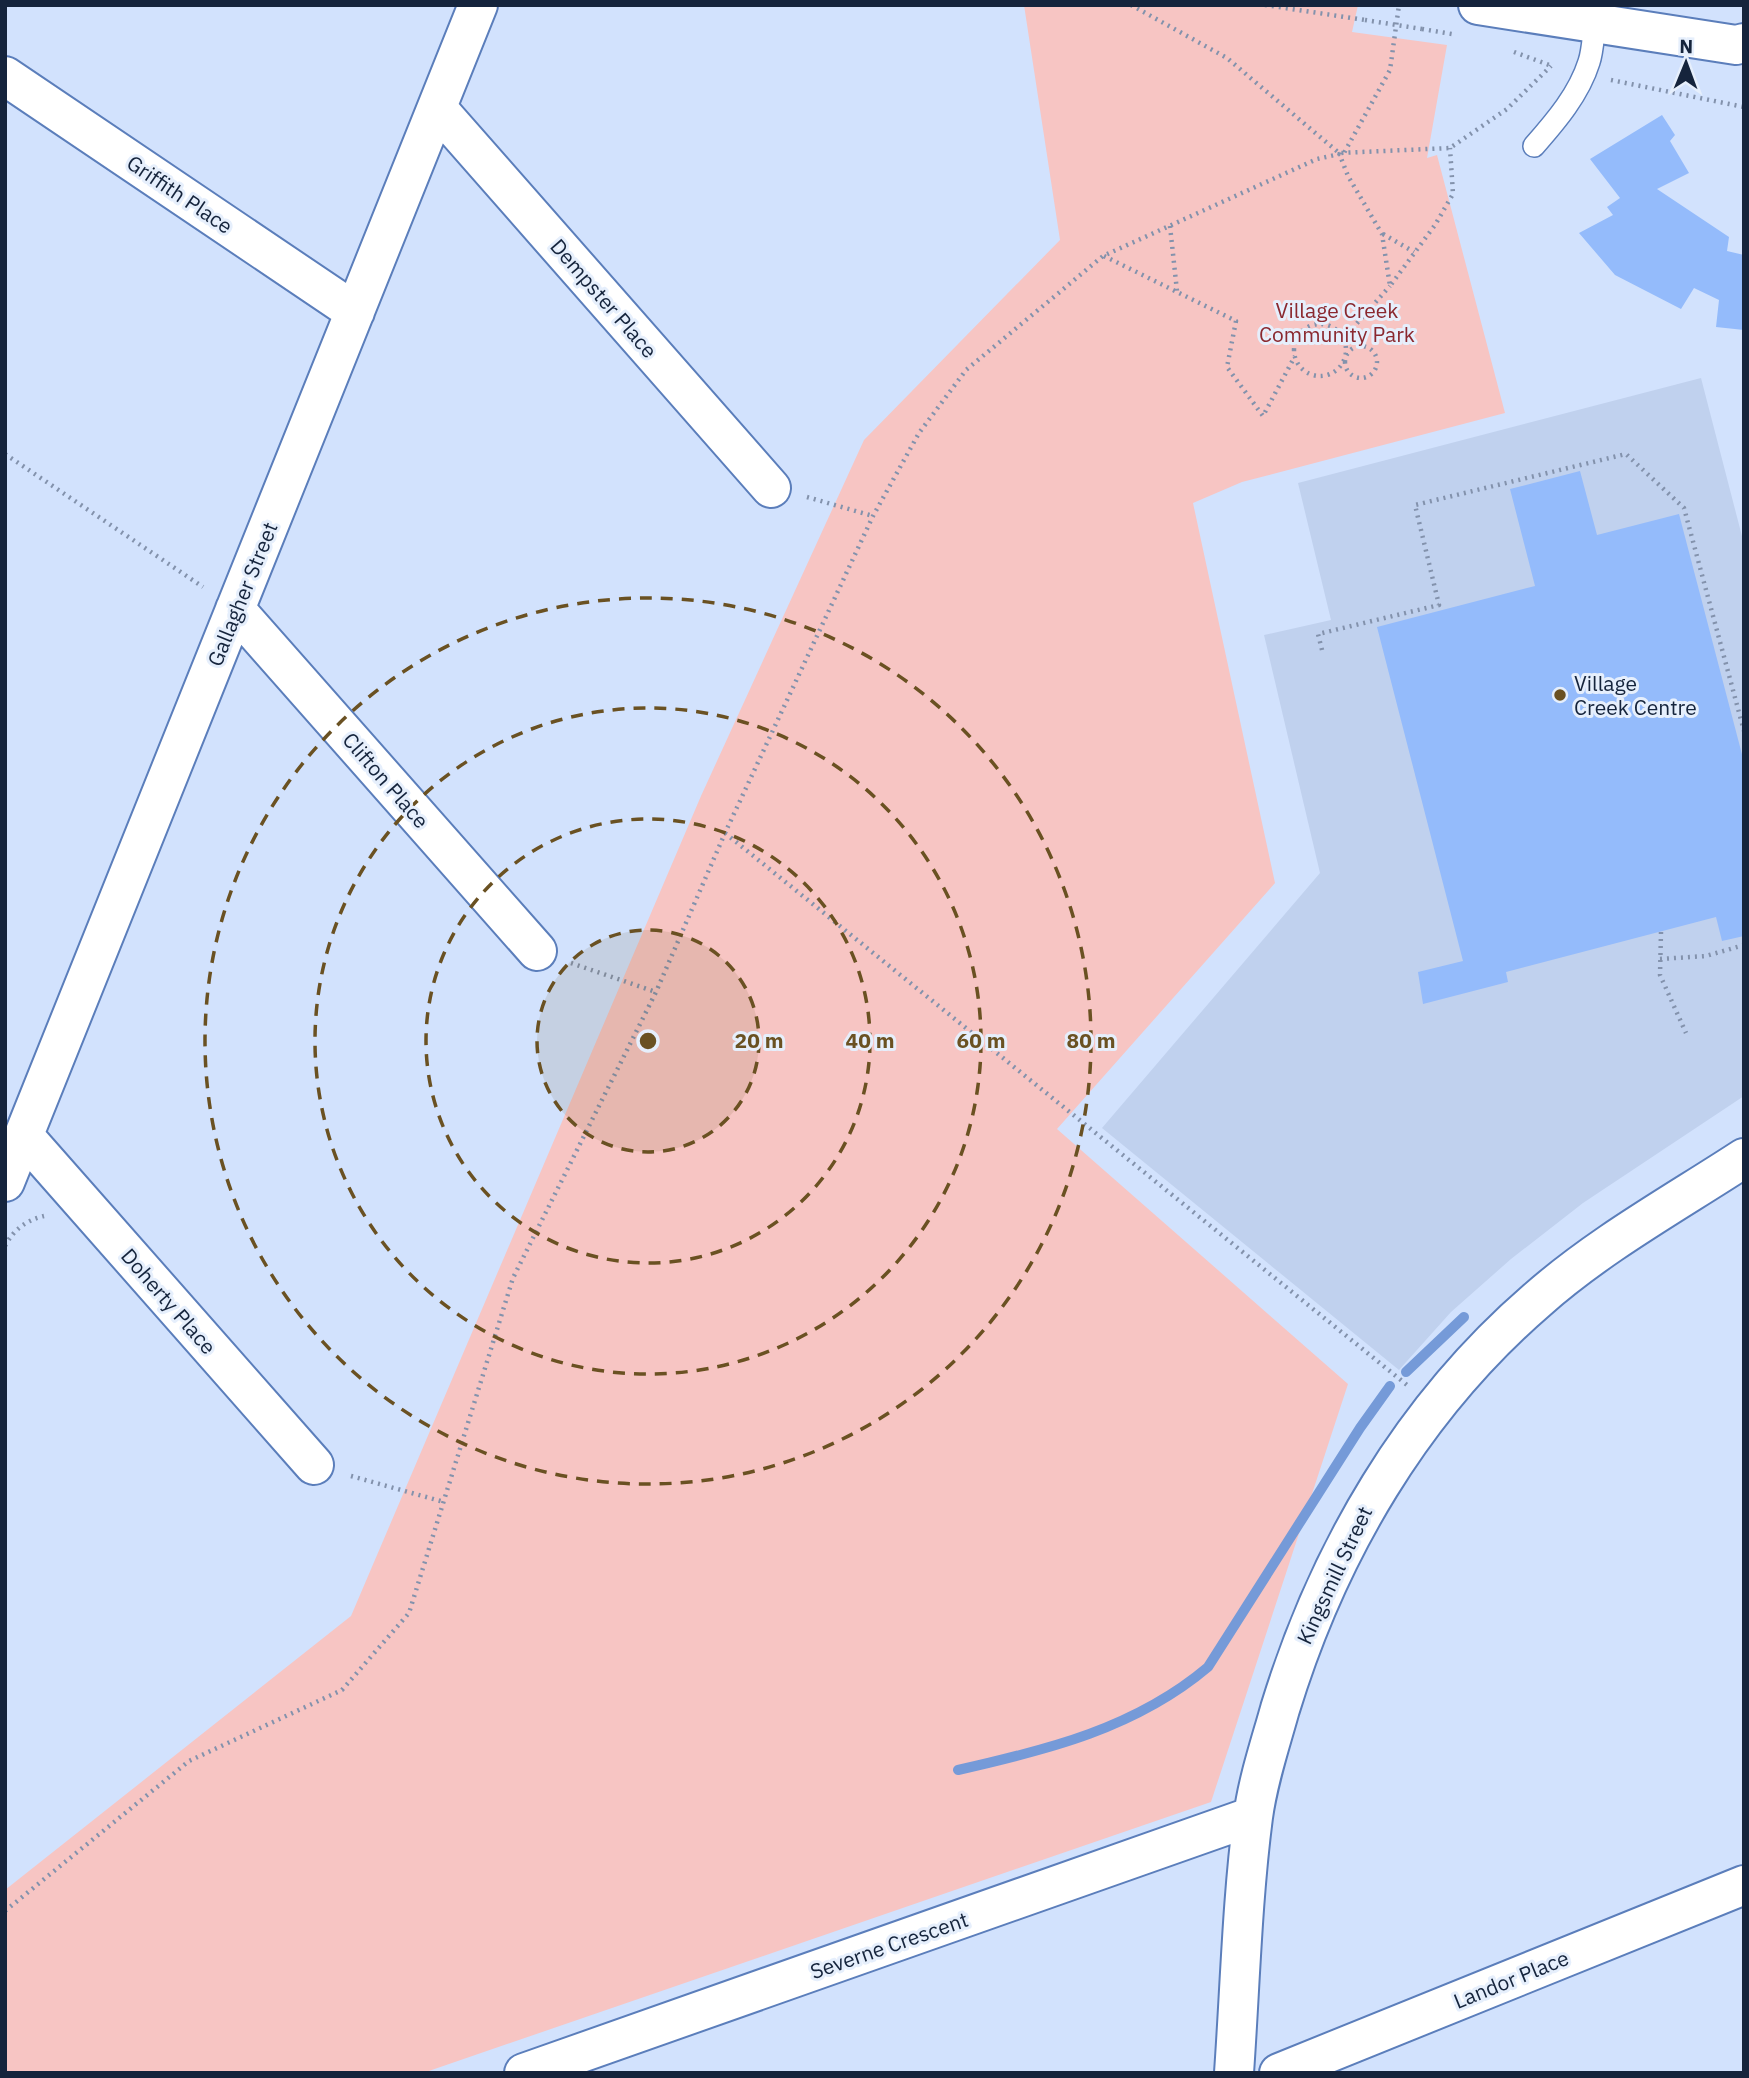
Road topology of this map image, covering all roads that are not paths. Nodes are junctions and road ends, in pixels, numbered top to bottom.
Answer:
1 (478, 5) edge
2 (1478, 5) edge
3 (1595, 23) junction
4 (1741, 46) edge
5 (5, 76) edge
6 (437, 107) junction
7 (1535, 146) dead end
8 (355, 312) junction
9 (771, 488) road end
10 (235, 609) junction
11 (537, 951) road end
12 (24, 1136) junction
13 (1744, 1158) edge
14 (5, 1182) edge
15 (314, 1465) road end
16 (1254, 1816) junction
17 (1744, 1885) edge
18 (524, 2073) edge
19 (1234, 2073) edge
20 (1279, 2073) edge

1 - 6 street, Gallagher Street
2 - 3 street
3 - 4 street
3 - 7 lane
5 - 8 street, Griffith Place
6 - 8 street, Gallagher Street
6 - 9 street, Dempster Place
8 - 10 street, Gallagher Street
10 - 11 street, Clifton Place
10 - 12 street, Gallagher Street
12 - 14 street, Gallagher Street
12 - 15 street, Doherty Place
13 - 16 street, Kingsmill Street
16 - 18 street, Severne Crescent
16 - 19 street, Kingsmill Street
17 - 20 street, Landor Place

